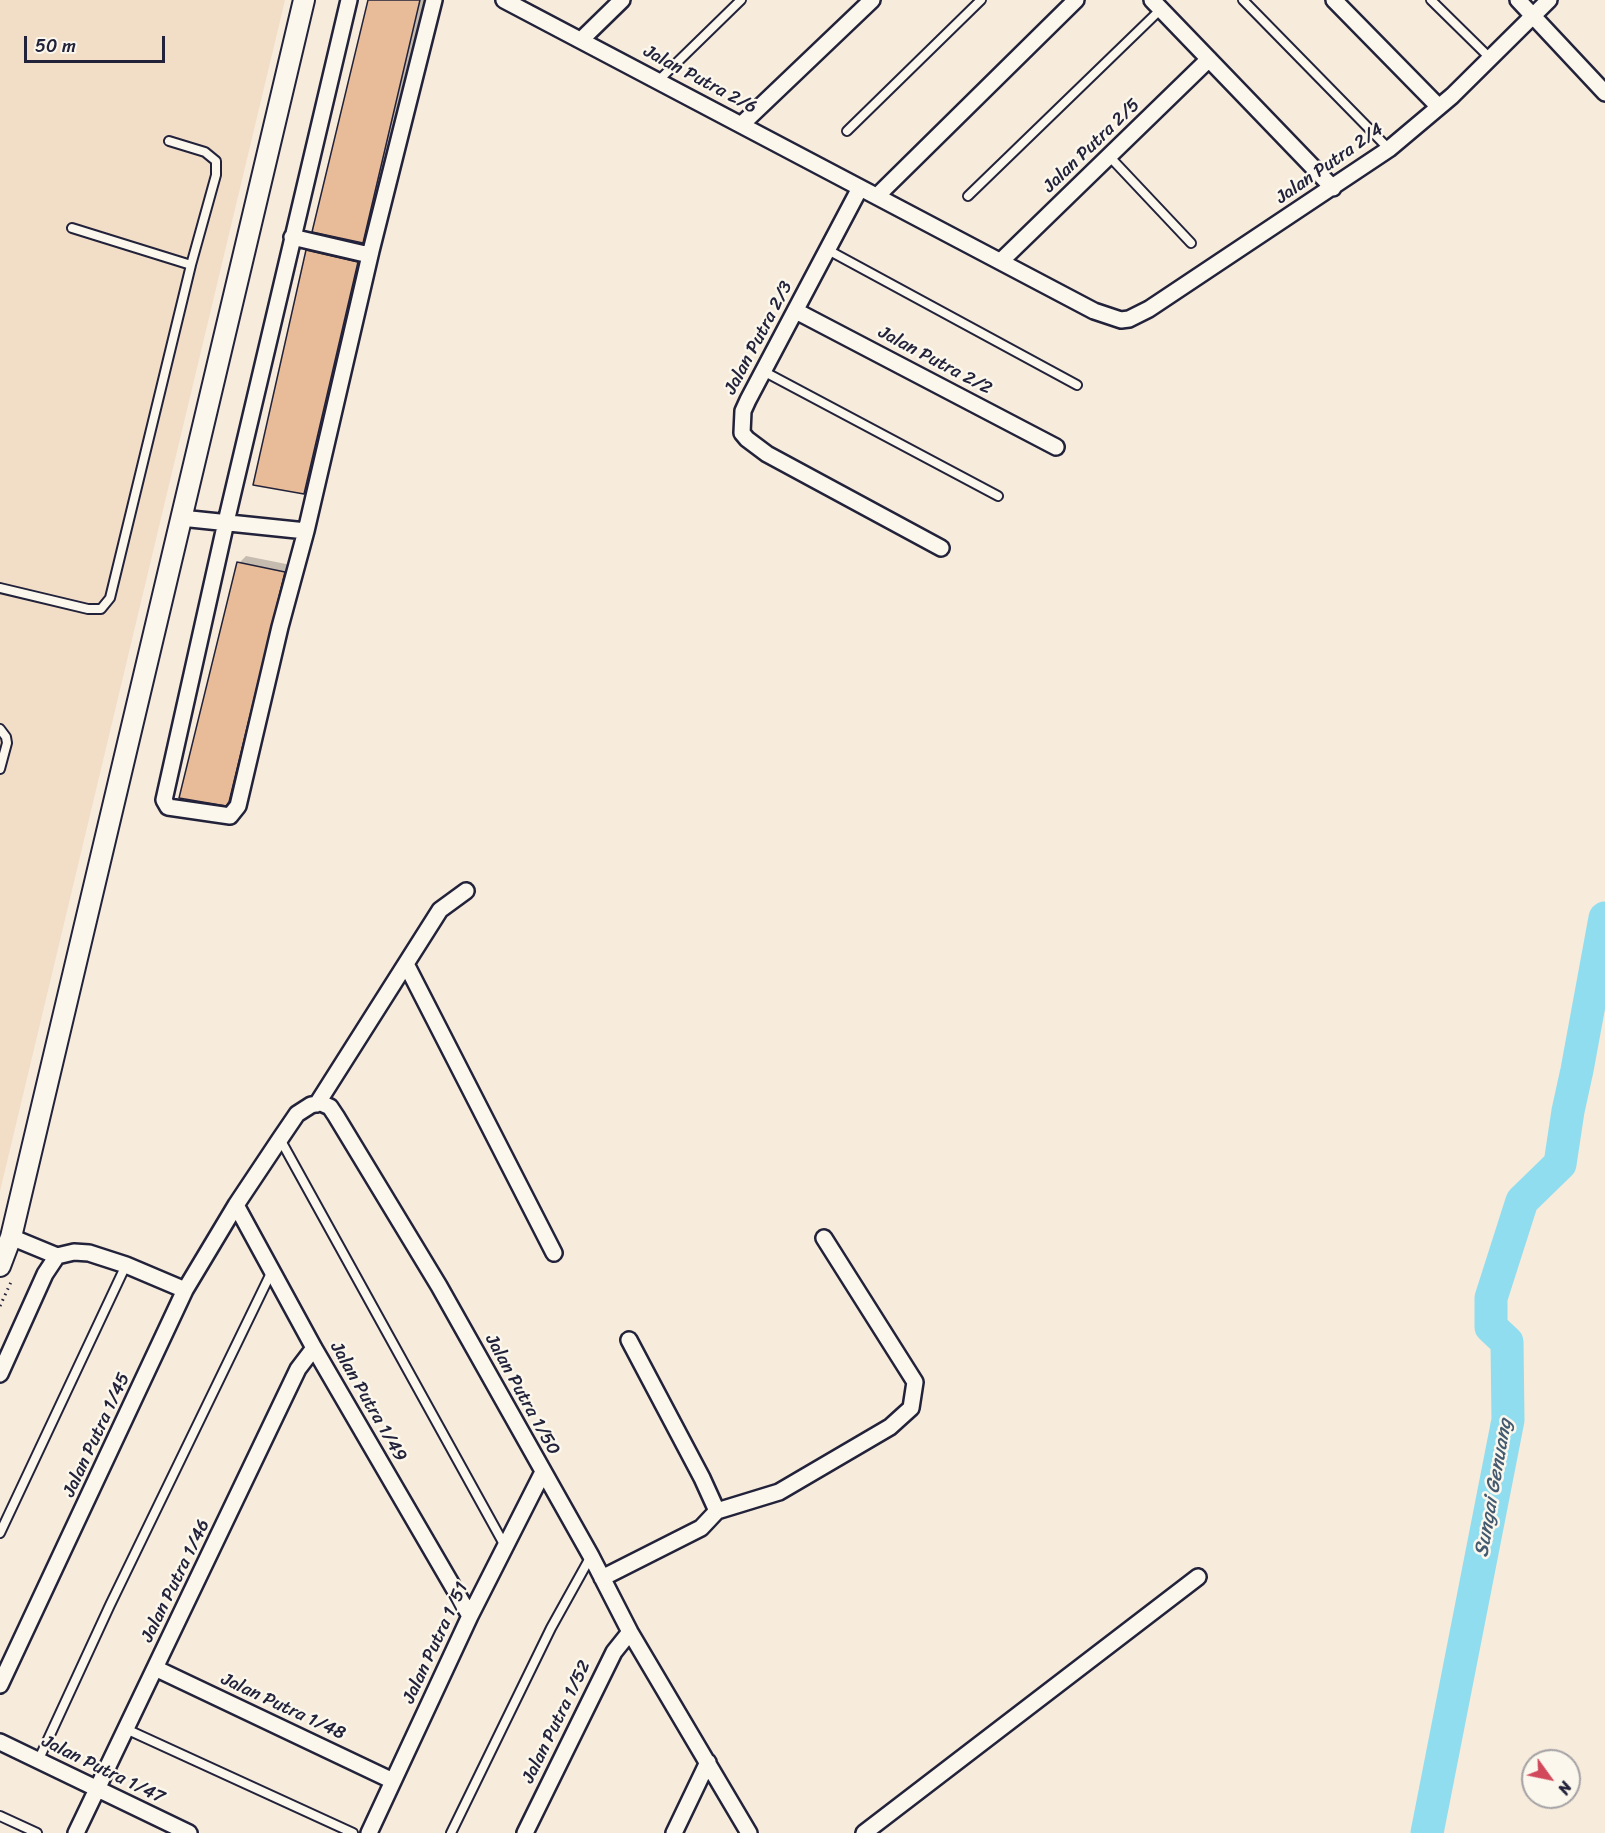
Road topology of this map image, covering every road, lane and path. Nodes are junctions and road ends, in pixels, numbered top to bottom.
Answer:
1 (304, 0) edge
2 (349, 0) edge
3 (434, 0) edge
4 (504, 0) edge
5 (622, 0) edge
6 (741, 0) edge
7 (872, 0) edge
8 (981, 0) edge
9 (1076, 0) edge
10 (1243, 0) edge
11 (1334, 0) edge
12 (1431, 0) edge
13 (1518, 0) edge
14 (1549, 0) edge
15 (1157, 5) edge
16 (1533, 15) junction
17 (581, 40) junction
18 (1490, 58) junction
19 (1209, 59) junction
20 (659, 80) junction
21 (1605, 93) edge
22 (1438, 106) junction
23 (742, 124) junction
24 (847, 131) dead end
25 (169, 141) dead end
26 (1389, 149) junction
27 (1109, 156) junction
28 (860, 188) junction
29 (1333, 188) junction
30 (877, 196) junction
31 (968, 196) dead end
32 (72, 228) dead end
33 (292, 237) junction
34 (1191, 243) dead end
35 (828, 250) junction
36 (370, 251) junction
37 (1002, 261) junction
38 (191, 265) junction
39 (796, 311) junction
40 (1129, 319) joint
41 (763, 371) junction
42 (1077, 385) dead end
43 (1056, 447) dead end
44 (998, 496) dead end
45 (181, 518) junction
46 (226, 522) junction
47 (306, 531) junction
48 (941, 548) dead end
49 (0, 588) edge
50 (0, 729) edge
51 (0, 769) edge
52 (466, 891) dead end
53 (406, 964) junction
54 (317, 1104) junction
55 (280, 1138) junction
56 (236, 1205) junction
57 (11, 1237) junction
58 (824, 1238) dead end
59 (554, 1253) dead end
60 (57, 1256) junction
61 (126, 1265) junction
62 (0, 1266) edge
63 (272, 1271) junction
64 (185, 1290) junction
65 (629, 1340) dead end
66 (314, 1348) junction
67 (0, 1374) edge
68 (543, 1472) junction
69 (717, 1511) junction
70 (0, 1533) edge
71 (505, 1546) junction
72 (591, 1556) junction
73 (1198, 1577) dead end
74 (602, 1578) junction
75 (470, 1616) junction
76 (630, 1632) junction
77 (155, 1668) junction
78 (0, 1685) edge
79 (126, 1729) junction
80 (0, 1742) edge
81 (38, 1761) junction
82 (708, 1762) junction
83 (393, 1781) junction
84 (98, 1789) junction
85 (0, 1816) edge
86 (744, 1830) edge
87 (37, 1833) edge
88 (76, 1833) edge
89 (189, 1833) edge
90 (353, 1833) edge
91 (369, 1833) edge
92 (451, 1833) edge
93 (525, 1833) edge
94 (674, 1833) edge
95 (864, 1833) edge

1 - 45 street
2 - 33 street
3 - 36 street
4 - 17 street, Jalan Putra 2/6
5 - 17 street
6 - 20 lane
7 - 23 street
8 - 24 lane
9 - 30 street
10 - 26 lane
11 - 22 street
12 - 18 lane
13 - 16 street
14 - 16 street, Jalan Putra 2/4
15 - 19 street
15 - 31 lane
16 - 18 street, Jalan Putra 2/4
16 - 21 street
17 - 20 street, Jalan Putra 2/6
18 - 22 street, Jalan Putra 2/4
19 - 27 street, Jalan Putra 2/5
19 - 29 street
20 - 23 street, Jalan Putra 2/6
22 - 26 street, Jalan Putra 2/4
23 - 28 street, Jalan Putra 2/6
25 - 38 lane
26 - 29 street, Jalan Putra 2/4
27 - 34 lane
27 - 37 street, Jalan Putra 2/5
28 - 30 street, Jalan Putra 2/6
28 - 35 street, Jalan Putra 2/3
29 - 40 street, Jalan Putra 2/4
30 - 37 street, Jalan Putra 2/6
32 - 38 lane
33 - 36 street
33 - 46 street
35 - 39 street, Jalan Putra 2/3
35 - 42 lane
36 - 47 street
37 - 40 street, Jalan Putra 2/6
38 - 49 lane
39 - 41 street, Jalan Putra 2/3
39 - 43 street, Jalan Putra 2/2
41 - 44 lane
41 - 48 street, Jalan Putra 2/3
45 - 46 street
45 - 57 street
46 - 47 street
46 - 47 street
50 - 51 lane
52 - 53 street
53 - 54 street
53 - 59 street
54 - 55 street
54 - 68 street, Jalan Putra 1/50
55 - 56 street
55 - 71 lane
56 - 63 street, Jalan Putra 1/49
56 - 64 street, Jalan Putra 1/45
57 - 60 street
57 - 62 street
58 - 69 street
60 - 61 street
60 - 67 street
61 - 64 street
61 - 70 lane
63 - 66 street, Jalan Putra 1/49
63 - 81 lane
64 - 78 street, Jalan Putra 1/45
65 - 69 street
66 - 75 street, Jalan Putra 1/49
66 - 77 street, Jalan Putra 1/46
68 - 71 street, Jalan Putra 1/51
68 - 72 street, Jalan Putra 1/50
69 - 74 street
71 - 75 street, Jalan Putra 1/51
72 - 74 street, Jalan Putra 1/50
72 - 92 lane
73 - 95 street
74 - 76 street, Jalan Putra 1/50
75 - 83 street, Jalan Putra 1/51
76 - 82 street, Jalan Putra 1/50
76 - 93 street, Jalan Putra 1/52
77 - 79 street, Jalan Putra 1/46
77 - 83 street, Jalan Putra 1/48
79 - 84 street, Jalan Putra 1/46
79 - 90 lane
80 - 81 street, Jalan Putra 1/47
81 - 84 street, Jalan Putra 1/47
82 - 86 street, Jalan Putra 1/50
82 - 94 street
83 - 91 street, Jalan Putra 1/51
84 - 88 street, Jalan Putra 1/46
84 - 89 street, Jalan Putra 1/47
85 - 87 lane

